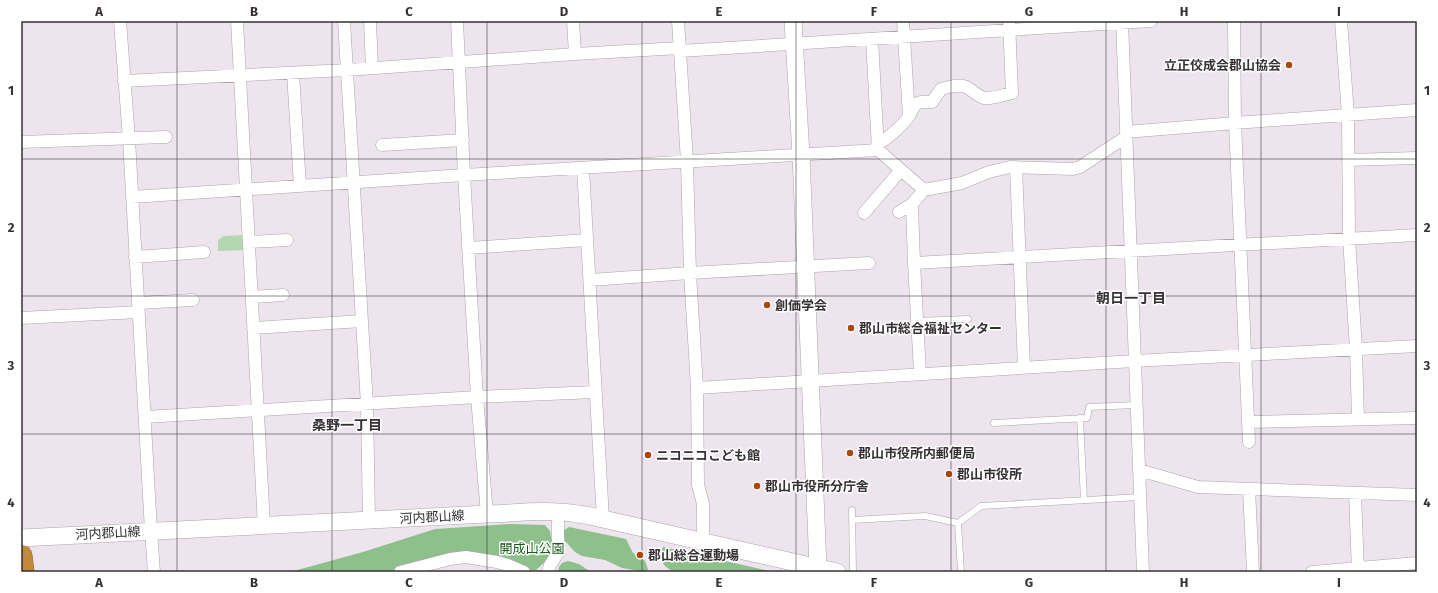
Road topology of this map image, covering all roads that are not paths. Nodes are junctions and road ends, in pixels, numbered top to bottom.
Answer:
1 (120, 21) edge
2 (237, 21) edge
3 (344, 21) edge
4 (370, 21) edge
5 (457, 21) edge
6 (573, 21) edge
7 (678, 21) edge
8 (793, 21) edge
9 (903, 21) edge
10 (1152, 21) edge
11 (1234, 21) edge
12 (1342, 21) edge
13 (1123, 22) edge
14 (1009, 26) edge
15 (904, 37) junction
16 (872, 39) junction
17 (794, 43) junction
18 (680, 49) junction
19 (575, 54) junction
20 (459, 61) junction
21 (372, 68) junction
22 (347, 70) junction
23 (293, 73) junction
24 (240, 75) junction
25 (124, 81) junction
26 (1417, 110) edge
27 (1348, 115) junction
28 (909, 116) junction
29 (1235, 123) junction
30 (1126, 135) junction
31 (166, 137) dead end
32 (128, 139) junction
33 (463, 140) junction
34 (21, 142) edge
35 (382, 146) dead end
36 (878, 148) junction
37 (800, 154) junction
38 (1417, 158) edge
39 (1348, 160) junction
40 (687, 162) junction
41 (1016, 167) junction
42 (583, 168) junction
43 (901, 170) junction
44 (464, 175) junction
45 (353, 182) junction
46 (300, 186) junction
47 (246, 190) junction
48 (924, 190) junction
49 (132, 197) junction
50 (912, 204) junction
51 (899, 212) dead end
52 (864, 213) dead end
53 (1417, 235) edge
54 (1349, 238) junction
55 (287, 240) dead end
56 (587, 240) junction
57 (249, 242) junction
58 (1240, 244) junction
59 (468, 248) junction
60 (1130, 250) junction
61 (204, 252) dead end
62 (135, 257) junction
63 (1020, 257) junction
64 (869, 263) dead end
65 (914, 263) junction
66 (805, 266) junction
67 (690, 273) junction
68 (590, 280) junction
69 (283, 295) dead end
70 (252, 297) junction
71 (193, 300) dead end
72 (138, 307) junction
73 (21, 318) edge
74 (968, 319) dead end
75 (362, 321) junction
76 (917, 321) junction
77 (253, 328) junction
78 (1417, 346) edge
79 (1356, 350) junction
80 (1245, 355) junction
81 (1134, 361) junction
82 (1024, 367) junction
83 (920, 373) junction
84 (810, 380) junction
85 (697, 388) junction
86 (595, 392) junction
87 (477, 397) junction
88 (367, 404) junction
89 (1136, 405) junction
90 (257, 410) junction
91 (145, 417) junction
92 (1080, 418) junction
93 (1417, 418) edge
94 (1358, 419) junction
95 (1248, 422) junction
96 (994, 423) dead end
97 (1249, 442) dead end
98 (1139, 470) junction
99 (1249, 489) junction
100 (1355, 493) junction
101 (1417, 495) edge
102 (1140, 497) junction
103 (1084, 500) junction
104 (852, 510) dead end
105 (487, 514) junction
106 (603, 519) junction
107 (369, 520) junction
108 (852, 520) junction
109 (558, 522) dead end
110 (958, 523) junction
111 (264, 526) junction
112 (151, 531) junction
113 (21, 538) edge
114 (703, 541) junction
115 (21, 556) edge
116 (1417, 563) edge
117 (818, 568) junction
118 (1358, 570) edge
119 (23, 572) edge
120 (154, 572) edge
121 (400, 572) edge
122 (524, 572) edge
123 (548, 572) edge
124 (837, 572) edge
125 (853, 572) edge
126 (962, 572) edge
127 (1143, 572) edge
128 (1253, 572) edge
129 (1312, 572) edge

1 - 25 street
2 - 24 street
3 - 22 street
4 - 21 street
5 - 20 street
6 - 19 street
7 - 18 street
8 - 17 main road
9 - 15 street
10 - 13 street
11 - 29 street
12 - 27 street
13 - 14 street
13 - 30 street
14 - 15 street
14 - 28 street
15 - 16 street
15 - 28 street
16 - 17 street
16 - 36 street
17 - 18 street
17 - 37 main road
18 - 19 street
18 - 40 street
19 - 20 street
20 - 21 street
20 - 33 street
21 - 22 street
22 - 23 street
22 - 45 street
23 - 24 street
23 - 46 street
24 - 25 street
24 - 47 street
25 - 32 street
26 - 27 street
27 - 29 street
27 - 39 street
28 - 36 street
29 - 30 street
29 - 58 street
30 - 41 street
30 - 60 street
31 - 32 street
32 - 34 street
32 - 49 street
33 - 35 street
33 - 44 street
36 - 37 street
36 - 43 street
37 - 40 street
37 - 66 main road
38 - 39 street
39 - 54 street
40 - 42 street
40 - 67 street
41 - 48 street
41 - 63 street
42 - 44 street
42 - 56 street
43 - 48 street
43 - 52 street
44 - 45 street
44 - 59 street
45 - 46 street
45 - 75 street
46 - 47 street
47 - 49 street
47 - 57 street
48 - 50 street
49 - 62 street
50 - 51 street
50 - 65 street
53 - 54 street
54 - 58 street
54 - 79 street
55 - 57 street
56 - 59 street
56 - 68 street
57 - 70 street
58 - 60 street
58 - 80 street
59 - 87 street
60 - 63 street
60 - 81 street
61 - 62 street
62 - 72 street
63 - 65 street
63 - 82 street
64 - 66 street
65 - 76 street
66 - 67 street
66 - 84 main road
67 - 68 street
67 - 85 street
68 - 86 street
69 - 70 street
70 - 77 street
71 - 72 street
72 - 73 street
72 - 91 street
74 - 76 lane
75 - 77 street
75 - 88 street
76 - 83 street
77 - 90 street
78 - 79 street
79 - 80 street
79 - 94 street
80 - 81 street
80 - 95 street
81 - 82 street
81 - 89 street
82 - 83 street
83 - 84 street
84 - 85 street
84 - 117 main road
85 - 114 street
86 - 87 street
86 - 106 street
87 - 88 street
87 - 105 street
88 - 90 street
88 - 107 street
89 - 92 lane
89 - 98 street
90 - 91 street
90 - 111 street
91 - 112 street
92 - 96 lane
92 - 103 lane
93 - 94 street
94 - 95 street
95 - 97 street
98 - 99 street
98 - 102 street
99 - 100 street
99 - 128 street
100 - 101 street
100 - 118 street
102 - 103 lane
102 - 127 street
103 - 110 lane
104 - 108 lane
105 - 106 main road, 河内郡山線
105 - 107 main road, 河内郡山線
106 - 114 main road, 河内郡山線
107 - 111 main road, 河内郡山線
108 - 110 lane
108 - 125 lane
109 - 123 street
110 - 126 lane
111 - 112 main road, 河内郡山線
112 - 113 main road, 河内郡山線
112 - 120 street
114 - 117 main road, 河内郡山線
115 - 119 highway
116 - 118 street
117 - 124 main road, 河内郡山線
118 - 129 street
121 - 122 street

